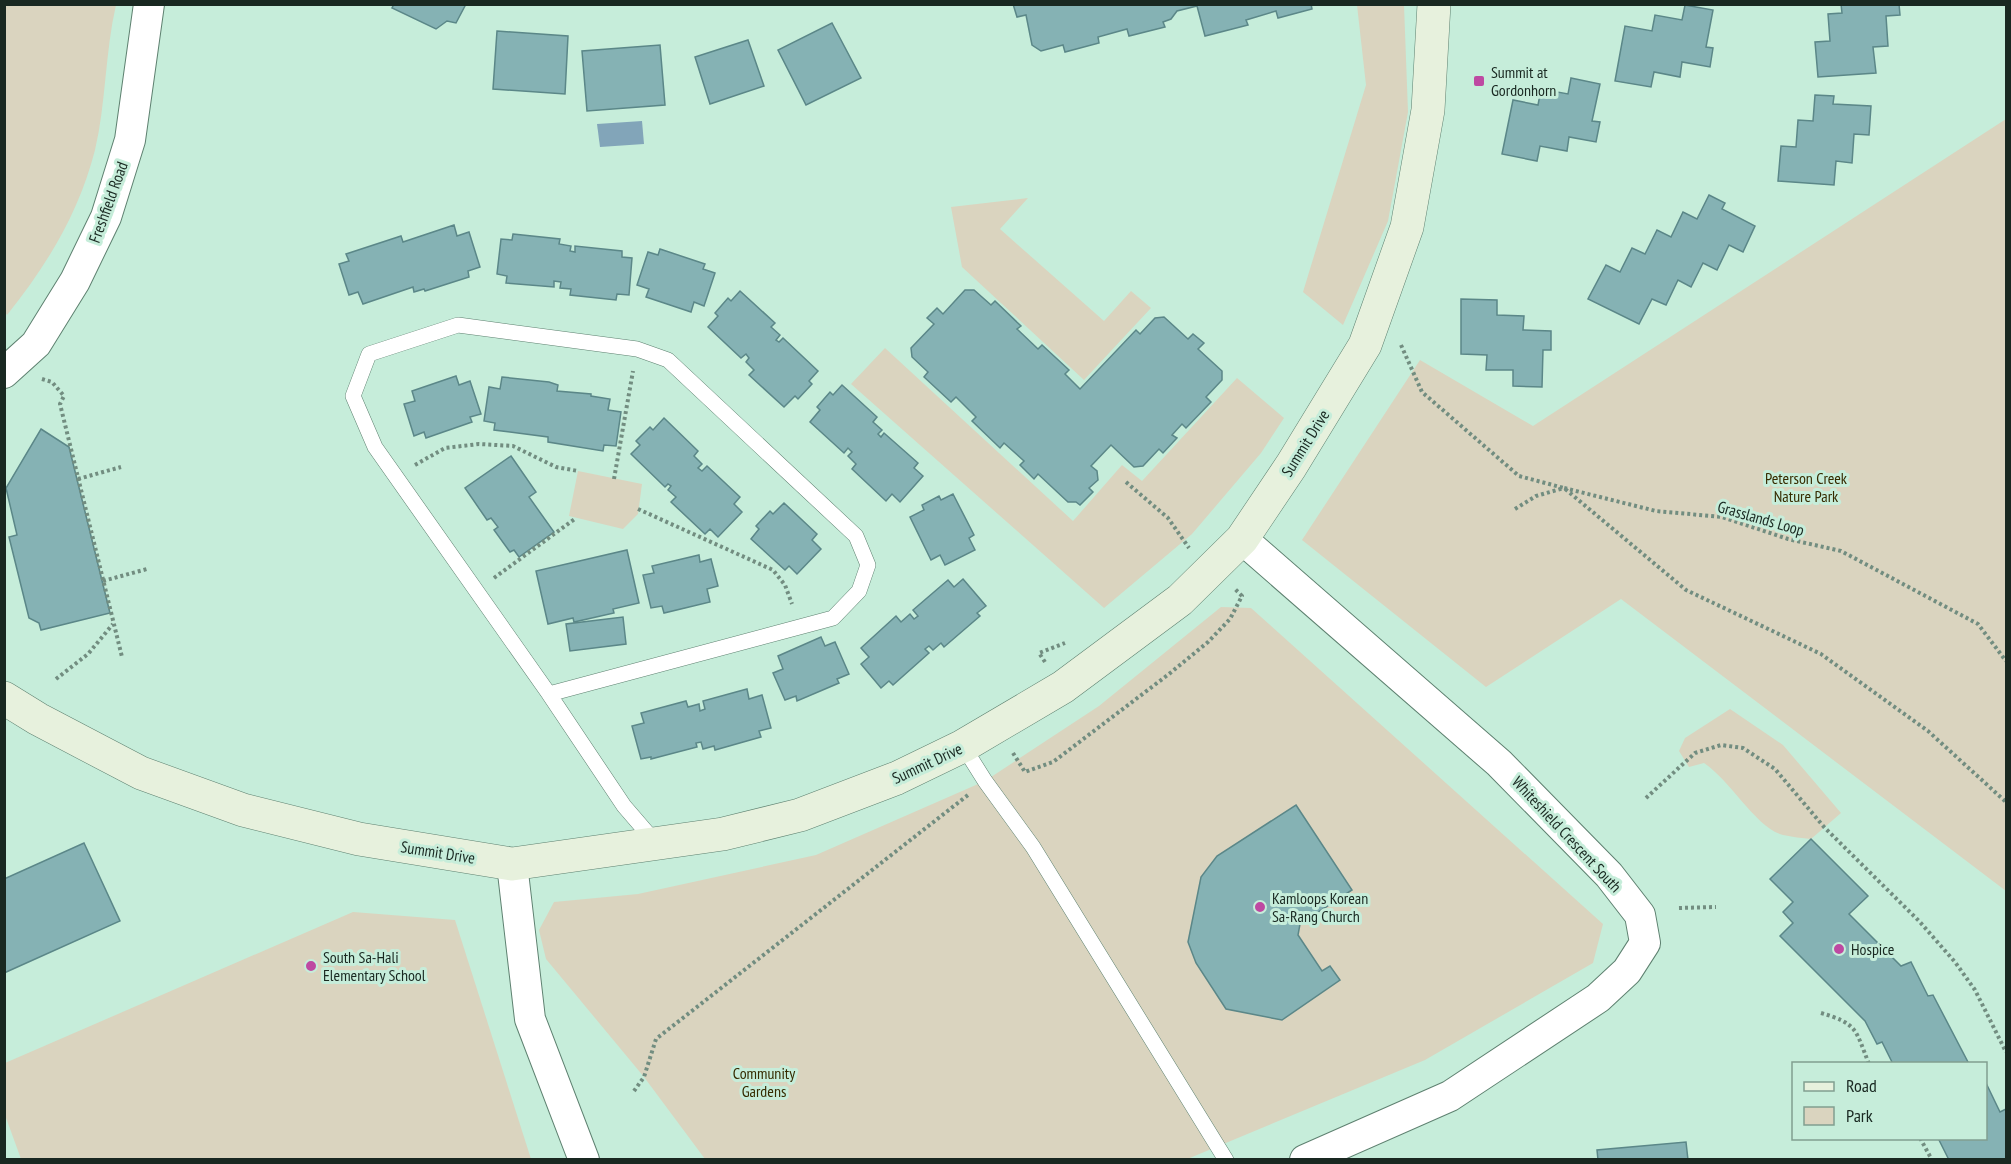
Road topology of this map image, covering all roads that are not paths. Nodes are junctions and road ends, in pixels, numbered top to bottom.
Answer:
1 (149, 4) edge
2 (1434, 4) edge
3 (4, 373) edge
4 (1242, 539) junction
5 (549, 694) junction
6 (4, 698) edge
7 (963, 746) junction
8 (657, 845) junction
9 (512, 864) junction
10 (584, 1160) edge
11 (1226, 1160) edge
12 (1305, 1160) edge

1 - 3 street, Freshfield Road
2 - 4 main road, Summit Drive
4 - 7 main road, Summit Drive
4 - 12 street, Whiteshield Crescent South
5 - 5 lane
5 - 8 lane
6 - 9 main road, Summit Drive
7 - 8 main road, Summit Drive
7 - 11 lane
8 - 9 main road, Summit Drive
9 - 10 street

